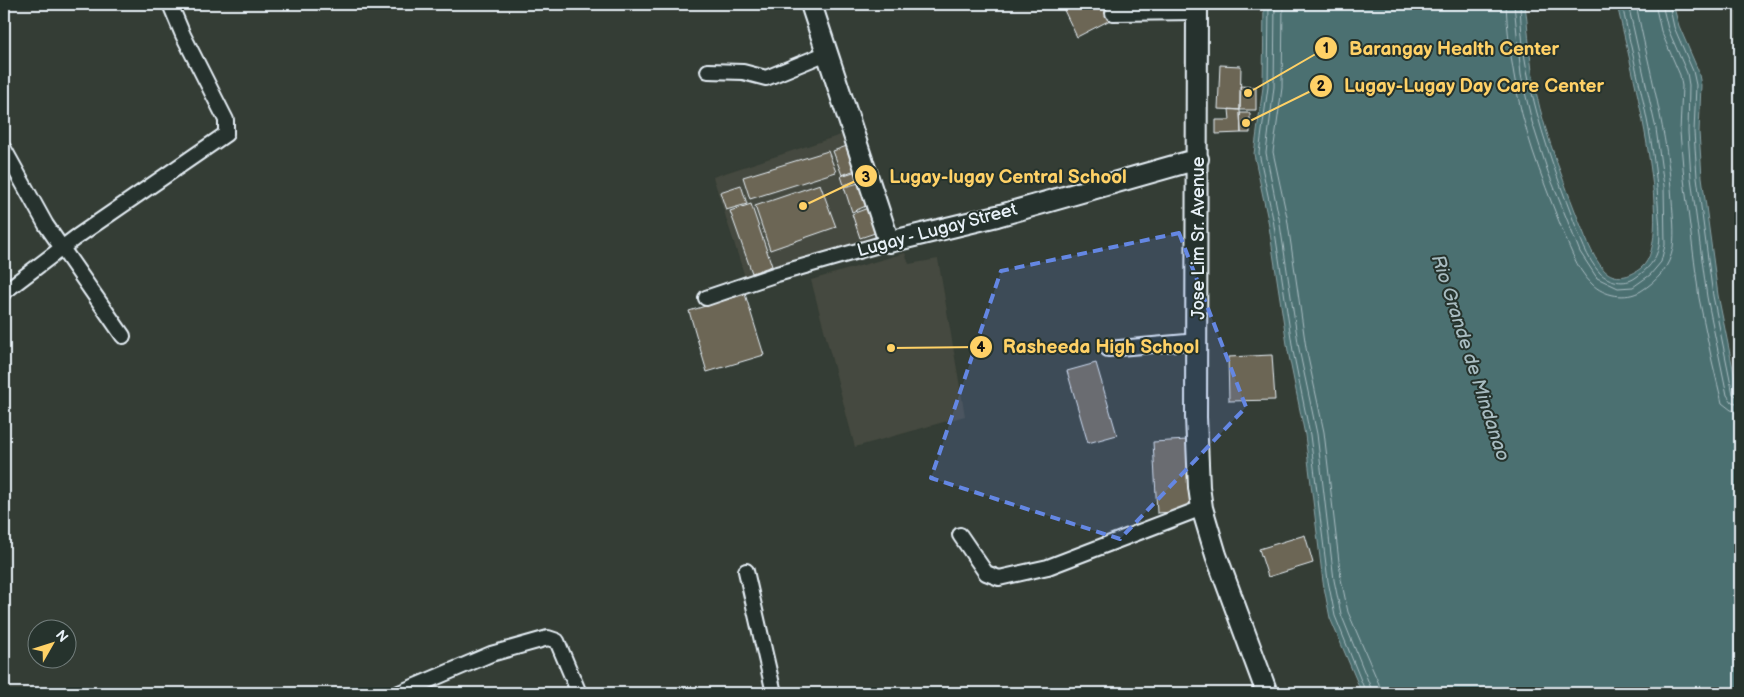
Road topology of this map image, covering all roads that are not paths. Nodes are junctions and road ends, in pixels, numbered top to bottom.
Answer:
1 (170, 4) edge
2 (811, 4) edge
3 (1196, 8) edge
4 (1113, 13) dead end
5 (827, 53) junction
6 (708, 71) dead end
7 (4, 149) edge
8 (1198, 159) junction
9 (889, 242) junction
10 (62, 248) junction
11 (4, 292) edge
12 (706, 298) dead end
13 (122, 336) dead end
14 (1198, 341) junction
15 (1108, 349) dead end
16 (1202, 508) junction
17 (960, 535) dead end
18 (746, 571) dead end
19 (399, 693) edge
20 (579, 693) edge
21 (774, 693) edge
22 (1267, 693) edge

1 - 10 street
2 - 5 main road
3 - 4 street
3 - 8 main road, Jose Lim Sr. Avenue
5 - 6 street
5 - 9 main road
7 - 10 street
8 - 9 main road, Lugay - Lugay Street
8 - 14 main road, Jose Lim Sr. Avenue
9 - 12 street, Lugay - Lugay Street
10 - 11 street
10 - 13 street
14 - 15 street
14 - 16 main road, Jose Lim Sr. Avenue
16 - 17 street
16 - 22 main road, Jose Lim Sr. Avenue
18 - 21 street
19 - 20 street

